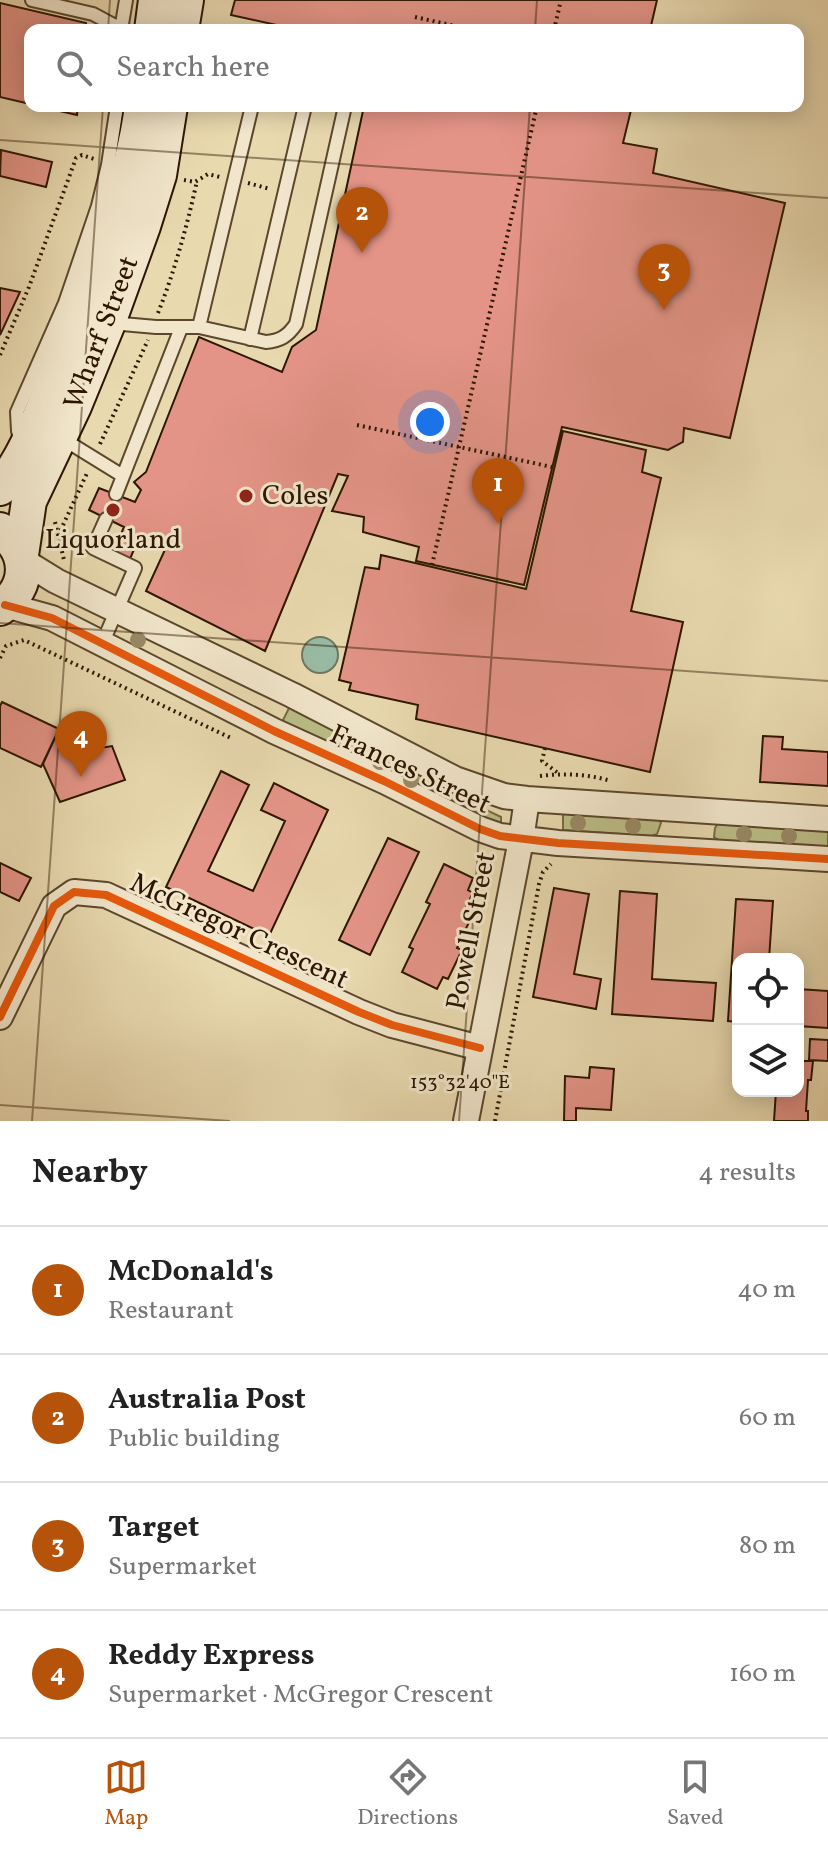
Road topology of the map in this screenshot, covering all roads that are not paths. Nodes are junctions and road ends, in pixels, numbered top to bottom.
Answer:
1 (32, 0) edge
2 (126, 0) edge
3 (156, 0) edge
4 (162, 24) edge
5 (116, 112) edge
6 (141, 112) edge
7 (169, 112) edge
8 (251, 112) edge
9 (304, 112) edge
10 (344, 112) edge
11 (108, 323) junction
12 (199, 327) junction
13 (181, 328) junction
14 (250, 339) junction
15 (60, 437) junction
16 (25, 451) junction
17 (123, 476) junction
18 (0, 488) edge
19 (116, 494) dead end
20 (106, 519) dead end
21 (14, 548) edge
22 (2, 606) edge
23 (117, 610) junction
24 (102, 644) junction
25 (527, 799) junction
26 (828, 819) edge
27 (521, 840) junction
28 (828, 859) edge
29 (0, 1017) edge
30 (480, 1048) junction
31 (466, 1121) edge

1 - 4 lane
2 - 4 lane
3 - 4 main road
5 - 16 lane
6 - 16 main road, Wharf Street
7 - 11 main road, Wharf Street
8 - 12 lane
9 - 14 lane
10 - 14 lane
11 - 13 lane
11 - 15 main road, Wharf Street
12 - 13 lane
12 - 14 lane
13 - 17 lane
15 - 17 lane
15 - 21 main road, Wharf Street
16 - 18 main road, Wharf Street
17 - 19 lane
20 - 23 lane
21 - 22 main road, Wharf Street
21 - 23 street, Frances Street
22 - 24 street, Frances Street
23 - 24 lane
23 - 25 street, Frances Street
24 - 27 street, Frances Street
25 - 26 street, Frances Street
25 - 27 street, Powell Street
27 - 28 street, Frances Street
27 - 30 street, Powell Street
29 - 30 street, McGregor Crescent
30 - 31 street, Powell Street

